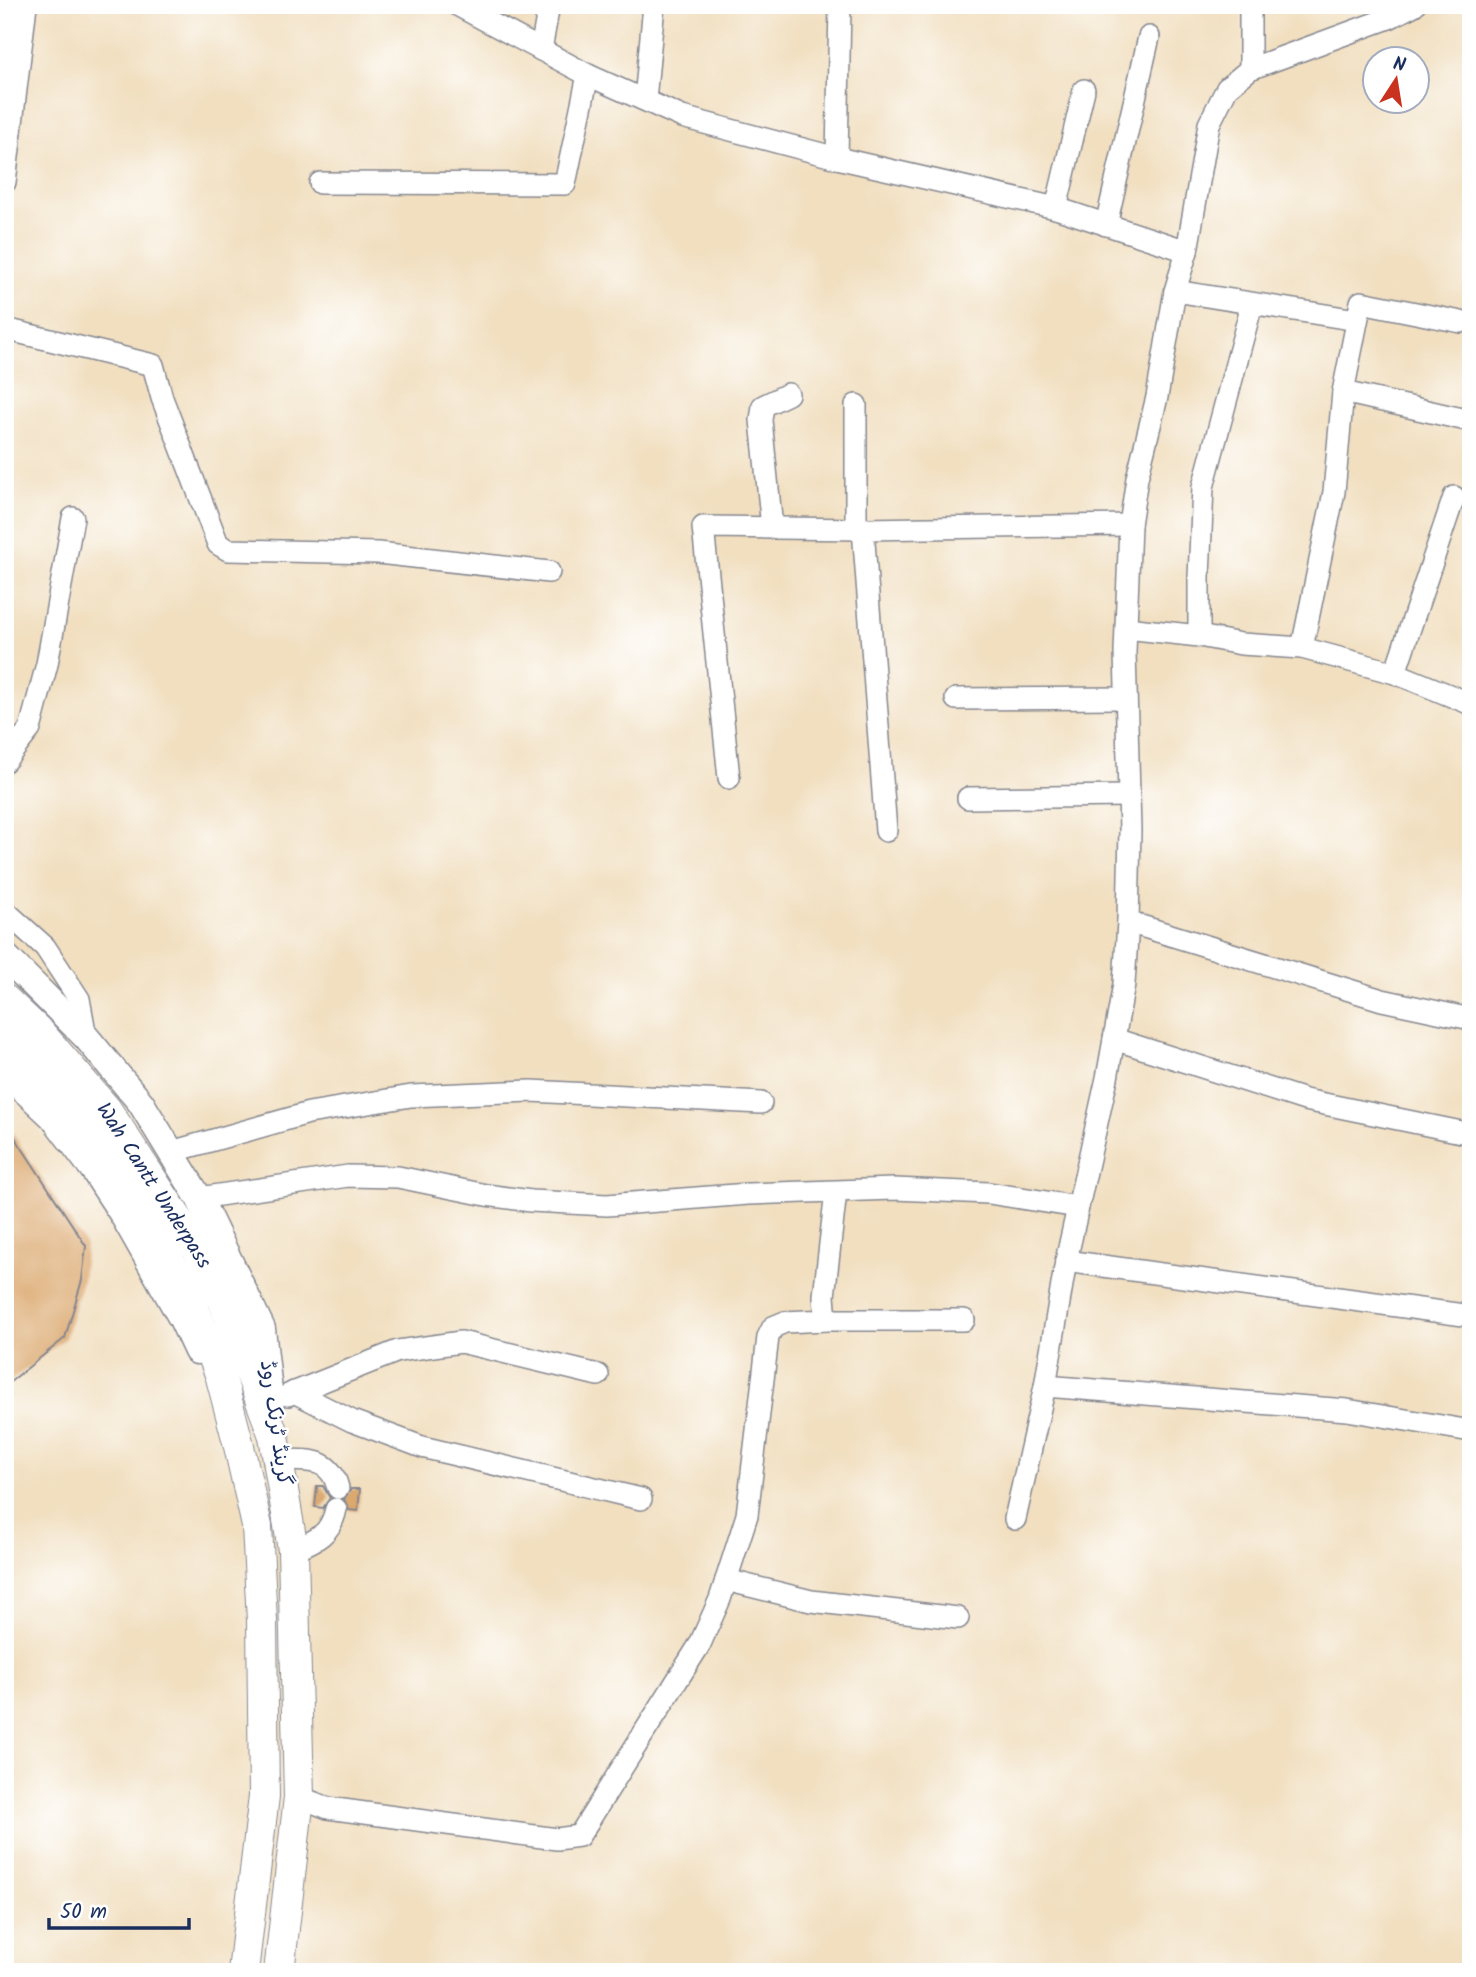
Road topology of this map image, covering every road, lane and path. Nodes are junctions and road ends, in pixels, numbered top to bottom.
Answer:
1 (26, 5) edge
2 (457, 5) edge
3 (549, 5) edge
4 (654, 5) edge
5 (840, 5) edge
6 (1250, 5) edge
7 (1414, 5) edge
8 (1149, 37) dead end
9 (541, 50) junction
10 (1250, 69) junction
11 (588, 75) junction
12 (1084, 90) dead end
13 (645, 100) junction
14 (836, 158) junction
15 (5, 182) edge
16 (320, 183) dead end
17 (1056, 208) junction
18 (1107, 225) junction
19 (1187, 251) junction
20 (1175, 291) junction
21 (1252, 304) junction
22 (1357, 320) junction
23 (1461, 322) dead end
24 (5, 329) edge
25 (1343, 392) junction
26 (788, 394) dead end
27 (856, 405) dead end
28 (1471, 421) edge
29 (1454, 497) dead end
30 (73, 518) dead end
31 (1130, 525) junction
32 (772, 527) junction
33 (860, 528) junction
34 (549, 572) dead end
35 (1126, 628) junction
36 (1199, 636) junction
37 (1302, 648) junction
38 (1395, 673) junction
39 (1125, 698) junction
40 (956, 699) dead end
41 (1471, 705) edge
42 (5, 761) edge
43 (729, 778) dead end
44 (1129, 796) junction
45 (968, 799) dead end
46 (886, 831) dead end
47 (5, 911) edge
48 (1128, 922) junction
49 (5, 956) edge
50 (5, 1000) edge
51 (1471, 1019) edge
52 (5, 1034) edge
53 (86, 1037) junction
54 (1114, 1039) junction
55 (5, 1072) edge
56 (761, 1102) dead end
57 (1471, 1134) edge
58 (171, 1152) junction
59 (836, 1192) junction
60 (200, 1198) junction
61 (1078, 1207) junction
62 (1066, 1261) junction
63 (1471, 1316) edge
64 (826, 1320) junction
65 (964, 1320) dead end
66 (598, 1375) dead end
67 (1045, 1386) junction
68 (282, 1397) junction
69 (1471, 1430) edge
70 (238, 1442) junction
71 (277, 1448) junction
72 (338, 1488) dead end
73 (641, 1499) dead end
74 (336, 1509) dead end
75 (1015, 1519) dead end
76 (293, 1550) junction
77 (726, 1580) junction
78 (958, 1618) dead end
79 (264, 1796) junction
80 (299, 1797) junction
81 (240, 1970) edge
82 (279, 1972) edge

1 - 15 street
2 - 9 street
3 - 9 street
4 - 13 street
5 - 14 street
6 - 10 street
7 - 10 street
8 - 18 street
9 - 11 street
10 - 19 street
11 - 13 street
11 - 16 street
12 - 17 street
13 - 14 street
14 - 17 street
17 - 18 street
18 - 19 street
19 - 20 street
20 - 21 street
20 - 31 street
21 - 22 street
21 - 36 street
22 - 23 street
22 - 25 street
24 - 34 street
25 - 28 street
25 - 37 street
26 - 32 street
27 - 33 street
29 - 38 street
30 - 42 street
31 - 33 street
31 - 35 street
32 - 33 street
32 - 43 street
33 - 46 street
35 - 36 street
35 - 39 street
36 - 37 street
37 - 38 street
38 - 41 street
39 - 40 street
39 - 44 street
44 - 45 street
44 - 48 street
47 - 53 street
48 - 51 street
48 - 54 street
49 - 53 main road, گرینڈ ٹرنک روڈ
50 - 71 highway, Wah Cantt Underpass
52 - 70 highway, Wah Cantt Underpass
53 - 58 main road, گرینڈ ٹرنک روڈ
54 - 57 street
54 - 61 street
55 - 70 main road, گرینڈ ٹرنک روڈ
56 - 58 street
58 - 60 main road, گرینڈ ٹرنک روڈ
59 - 60 street
59 - 61 street
59 - 64 street
60 - 68 main road, گرینڈ ٹرنک روڈ
61 - 62 street
62 - 63 street
62 - 67 street
64 - 65 street
64 - 77 street
66 - 68 street
67 - 69 street
67 - 75 street
68 - 71 main road, گرینڈ ٹرنک روڈ
68 - 73 street
70 - 79 highway, گرینڈ ٹرنک روڈ
71 - 72 street
71 - 76 highway, گرینڈ ٹرنک روڈ
74 - 76 street
76 - 80 highway, گرینڈ ٹرنک روڈ
77 - 78 street
77 - 80 street
79 - 80 highway
79 - 81 highway, گرینڈ ٹرنک روڈ
80 - 82 highway, گرینڈ ٹرنک روڈ

